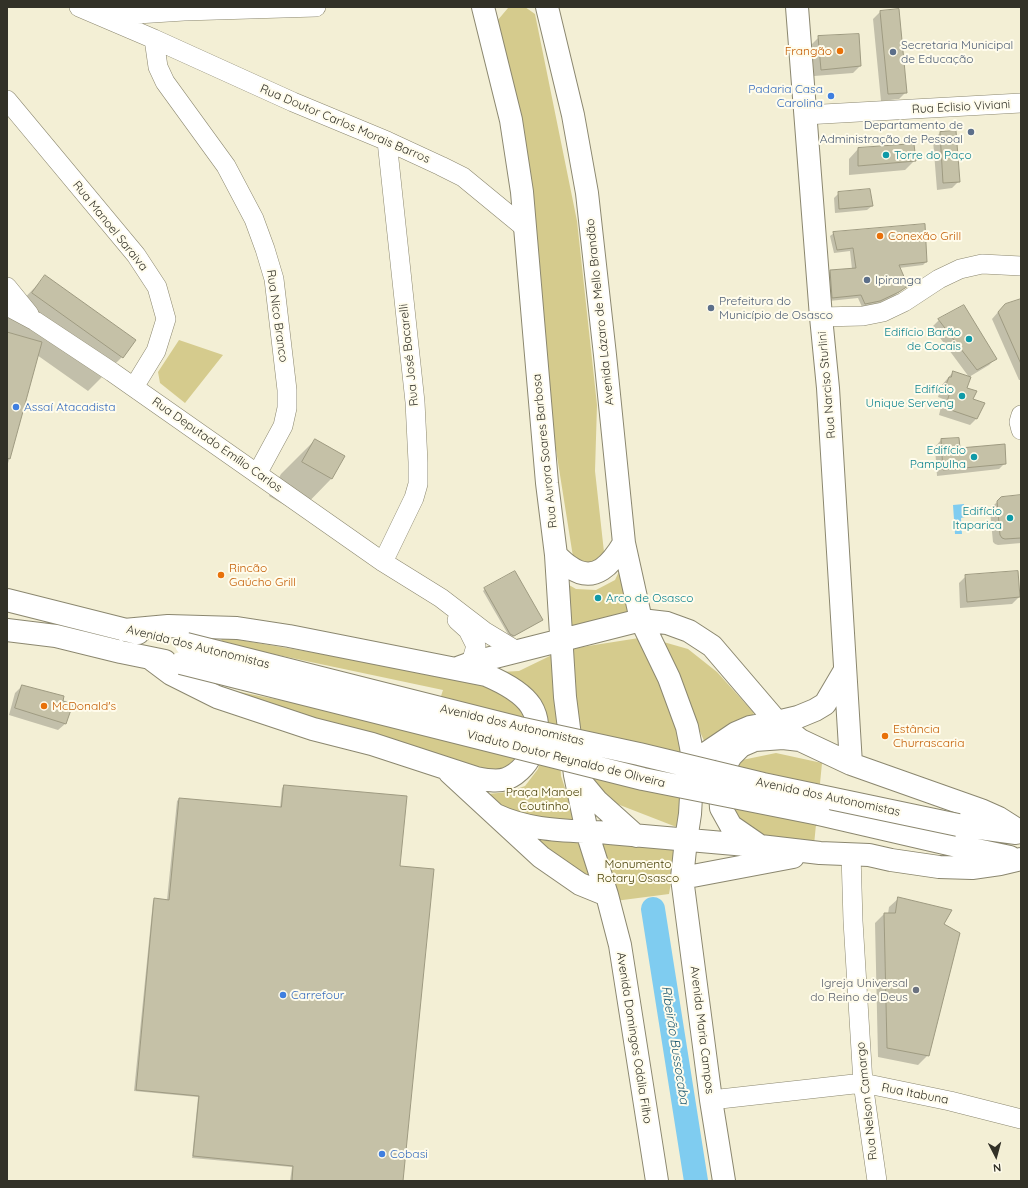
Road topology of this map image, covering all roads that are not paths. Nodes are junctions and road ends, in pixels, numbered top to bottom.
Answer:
1 (79, 7) edge
2 (316, 7) edge
3 (483, 7) edge
4 (547, 7) edge
5 (797, 7) edge
6 (184, 11) junction
7 (102, 17) junction
8 (154, 39) junction
9 (7, 100) edge
10 (1021, 103) edge
11 (805, 115) junction
12 (387, 140) junction
13 (525, 228) junction
14 (1021, 266) edge
15 (7, 287) edge
16 (7, 306) edge
17 (821, 317) junction
18 (35, 321) junction
19 (134, 387) junction
20 (1021, 415) edge
21 (1021, 430) edge
22 (257, 474) junction
23 (624, 543) junction
24 (556, 555) junction
25 (383, 562) junction
26 (424, 589) junction
27 (7, 600) edge
28 (641, 620) junction
29 (7, 630) edge
30 (124, 630) junction
31 (561, 640) junction
32 (517, 652) junction
33 (184, 654) junction
34 (151, 659) junction
35 (464, 666) junction
36 (845, 670) junction
37 (777, 722) junction
38 (800, 740) junction
39 (693, 762) junction
40 (851, 764) junction
41 (442, 766) junction
42 (575, 775) junction
43 (496, 815) junction
44 (587, 832) junction
45 (1021, 833) edge
46 (955, 835) junction
47 (636, 836) junction
48 (686, 840) junction
49 (760, 846) junction
50 (820, 853) junction
51 (851, 854) junction
52 (1021, 859) edge
53 (682, 878) junction
54 (607, 895) junction
55 (863, 1083) junction
56 (711, 1100) junction
57 (1021, 1119) edge
58 (657, 1181) edge
59 (724, 1181) edge
60 (877, 1181) edge

1 - 7 street, Rua Doutor Carlos Morais Barros
2 - 6 street
3 - 13 main road, Rua Aurora Soares Barbosa
4 - 23 main road, Avenida Lázaro de Mello Brandão
5 - 11 main road, Rua Narciso Sturlini
6 - 7 street
6 - 8 street
7 - 8 street, Rua Doutor Carlos Morais Barros
8 - 12 street, Rua Doutor Carlos Morais Barros
8 - 22 street, Rua Nico Branco
9 - 19 street, Rua Manoel Saraiva
10 - 11 street, Rua Eclisio Viviani
11 - 17 main road, Rua Narciso Sturlini
12 - 13 street, Rua Doutor Carlos Morais Barros
12 - 25 street, Rua José Bacarelli
13 - 24 main road, Rua Aurora Soares Barbosa
14 - 17 street
15 - 18 street
16 - 18 street, Rua Deputado Emílio Carlos
17 - 36 main road, Rua Narciso Sturlini
18 - 19 street, Rua Deputado Emílio Carlos
19 - 22 street, Rua Deputado Emílio Carlos
20 - 21 street
22 - 25 street, Rua Deputado Emílio Carlos
23 - 24 main road
23 - 28 main road, Avenida Lázaro de Mello Brandão
24 - 31 main road, Rua Aurora Soares Barbosa
25 - 26 street, Rua Deputado Emílio Carlos
26 - 32 street, Rua Deputado Emílio Carlos
26 - 35 street, Rua Deputado Emílio Carlos
27 - 30 main road, Avenida dos Autonomistas
28 - 31 main road
28 - 37 main road
28 - 39 main road, Avenida Lázaro de Mello Brandão
29 - 34 main road, Avenida dos Autonomistas
30 - 33 main road, Avenida dos Autonomistas
30 - 35 main road
31 - 32 main road
31 - 42 main road, Rua Aurora Soares Barbosa
32 - 35 main road
33 - 34 main road, Avenida dos Autonomistas
33 - 46 main road, Viaduto Doutor Reynaldo de Oliveira, bridge
34 - 41 main road
35 - 41 main road
36 - 37 main road
36 - 40 main road, Rua Narciso Sturlini
37 - 38 main road
37 - 39 main road
38 - 40 main road
38 - 49 main road
39 - 48 main road, Avenida Maria Campos
40 - 45 main road
41 - 43 main road
42 - 44 main road, Rua Aurora Soares Barbosa
42 - 47 main road
43 - 44 main road
43 - 54 main road
44 - 47 main road
44 - 54 main road, Rua Aurora Soares Barbosa
45 - 46 main road
46 - 52 main road
47 - 48 main road
48 - 49 main road
48 - 53 main road, Avenida Maria Campos
49 - 50 main road
50 - 51 main road
50 - 53 main road
51 - 52 main road
51 - 55 street, Rua Nelson Camargo
53 - 56 main road, Avenida Maria Campos
54 - 58 main road, Avenida Domingos Odália Filho
55 - 56 street, Rua Itabuna
55 - 57 street, Rua Itabuna
55 - 60 street, Rua Nelson Camargo
56 - 59 main road, Avenida Maria Campos

